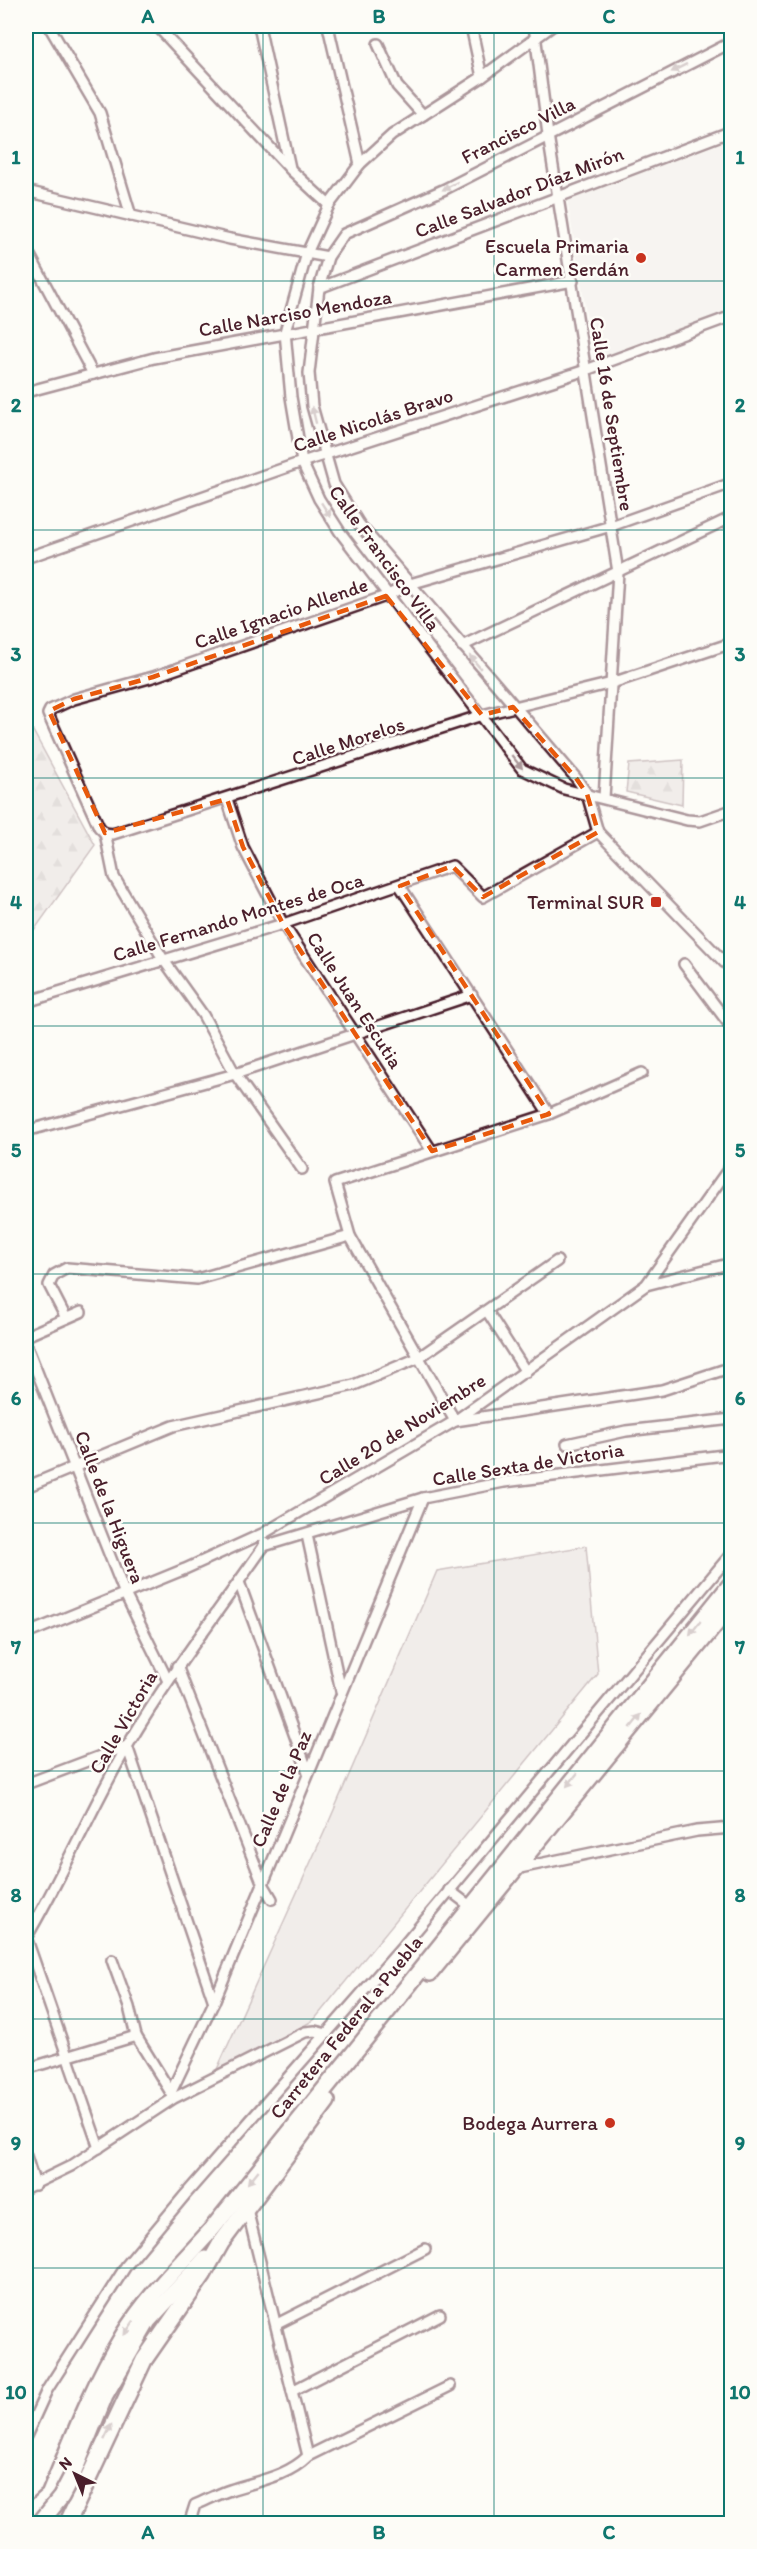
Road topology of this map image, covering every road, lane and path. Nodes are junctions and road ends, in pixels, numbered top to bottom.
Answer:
1 (50, 26) edge
2 (157, 26) edge
3 (259, 26) edge
4 (328, 26) edge
5 (471, 26) edge
6 (534, 26) edge
7 (552, 26) edge
8 (536, 38) junction
9 (732, 42) edge
10 (378, 44) dead end
11 (482, 77) junction
12 (423, 115) junction
13 (732, 131) edge
14 (548, 135) junction
15 (360, 164) junction
16 (291, 170) junction
17 (26, 191) edge
18 (558, 196) junction
19 (329, 205) junction
20 (132, 216) junction
21 (26, 248) edge
22 (307, 253) junction
23 (328, 257) junction
24 (573, 282) junction
25 (319, 288) junction
26 (732, 315) edge
27 (313, 328) junction
28 (285, 332) junction
29 (586, 370) junction
30 (93, 374) junction
31 (26, 392) edge
32 (325, 456) junction
33 (302, 462) junction
34 (732, 483) edge
35 (732, 517) edge
36 (611, 526) junction
37 (26, 558) edge
38 (618, 572) junction
39 (410, 584) junction
40 (386, 596) junction
41 (732, 643) edge
42 (462, 646) junction
43 (612, 683) junction
44 (513, 707) junction
45 (482, 715) junction
46 (587, 794) junction
47 (604, 798) junction
48 (227, 799) junction
49 (732, 810) edge
50 (598, 832) junction
51 (105, 833) junction
52 (400, 886) junction
53 (283, 924) junction
54 (163, 959) junction
55 (732, 963) edge
56 (684, 964) dead end
57 (26, 984) edge
58 (472, 996) junction
59 (29, 1001) edge
60 (732, 1028) edge
61 (357, 1035) junction
62 (642, 1073) dead end
63 (234, 1074) junction
64 (549, 1114) junction
65 (26, 1131) edge
66 (432, 1151) junction
67 (732, 1164) edge
68 (302, 1169) dead end
69 (350, 1236) junction
70 (557, 1261) dead end
71 (732, 1263) edge
72 (646, 1286) junction
73 (487, 1311) junction
74 (81, 1312) dead end
75 (66, 1318) junction
76 (26, 1336) edge
77 (26, 1344) edge
78 (418, 1358) junction
79 (732, 1367) edge
80 (526, 1372) junction
81 (732, 1419) edge
82 (454, 1421) junction
83 (567, 1444) dead end
84 (732, 1454) edge
85 (76, 1468) junction
86 (26, 1487) edge
87 (423, 1498) junction
88 (264, 1533) junction
89 (307, 1535) junction
90 (264, 1546) junction
91 (732, 1553) edge
92 (239, 1582) junction
93 (732, 1583) edge
94 (125, 1594) junction
95 (732, 1604) edge
96 (26, 1634) edge
97 (177, 1666) junction
98 (168, 1681) junction
99 (342, 1692) junction
100 (127, 1746) junction
101 (308, 1772) junction
102 (26, 1784) edge
103 (732, 1828) edge
104 (510, 1866) junction
105 (262, 1882) junction
106 (449, 1890) junction
107 (272, 1899) dead end
108 (470, 1906) junction
109 (26, 1937) edge
110 (112, 1960) dead end
111 (214, 2002) junction
112 (327, 2034) junction
113 (136, 2036) junction
114 (69, 2057) junction
115 (26, 2069) edge
116 (172, 2095) junction
117 (99, 2148) junction
118 (26, 2156) edge
119 (35, 2185) junction
120 (26, 2188) edge
121 (242, 2202) junction
122 (221, 2243) junction
123 (425, 2249) dead end
124 (440, 2315) dead end
125 (277, 2324) junction
126 (450, 2385) dead end
127 (292, 2391) junction
128 (26, 2436) edge
129 (308, 2456) junction
130 (49, 2496) junction
131 (75, 2505) junction
132 (26, 2516) edge
133 (40, 2519) edge
134 (53, 2523) edge
135 (66, 2523) edge
136 (189, 2523) edge

1 - 20 street
2 - 16 street
3 - 16 street
4 - 15 street
5 - 11 street
6 - 8 street, Calle 16 de Septiembre
7 - 8 street, Calle Francisco Villa
8 - 11 street, Calle Francisco Villa
8 - 14 street, Calle 16 de Septiembre
9 -> 14 street, Francisco Villa
10 - 12 street
11 - 12 street, Calle Francisco Villa
12 - 15 street, Calle Francisco Villa
13 - 18 street, Calle Salvador Díaz Mirón
14 - 18 street, Calle 16 de Septiembre
14 -> 23 street, Francisco Villa
15 - 19 street, Calle Francisco Villa
16 - 19 street
17 - 20 street
18 - 24 street, Calle 16 de Septiembre
18 - 25 street, Calle Salvador Díaz Mirón
19 - 22 street, Calle Francisco Villa
20 - 22 street
21 - 30 street
22 - 23 street
22 - 28 street, Calle Francisco Villa
23 - 25 street, Calle Francisco Villa
24 - 27 street, Calle Narciso Mendoza
24 - 29 street, Calle 16 de Septiembre
25 - 27 street, Calle Francisco Villa
26 - 29 street, Calle Nicolás Bravo
27 - 28 street, Calle Narciso Mendoza
32 -> 27 street, Calle Francisco Villa
28 - 30 street, Calle Narciso Mendoza
28 - 33 street, Calle Francisco Villa
29 - 32 street, Calle Nicolás Bravo
29 - 36 street, Calle 16 de Septiembre
30 - 31 street, Calle Narciso Mendoza
32 - 33 street, Calle Nicolás Bravo
32 - 39 street, Calle Francisco Villa
33 - 37 street, Calle Nicolás Bravo
33 -> 40 street, Calle Francisco Villa
34 - 36 street, Calle Ignacio Allende
35 - 38 street
36 - 38 street, Calle 16 de Septiembre
36 - 39 street, Calle Ignacio Allende
38 - 42 street
38 - 43 street, Calle 16 de Septiembre
39 - 40 street, Calle Ignacio Allende
39 - 42 street, Calle Francisco Villa
40 - 45 street, Calle Francisco Villa
40 - 51 street, Calle Ignacio Allende
41 - 43 street, Calle Morelos
44 -> 42 street, Calle Francisco Villa
43 - 44 street, Calle Morelos
43 - 47 street, Calle 16 de Septiembre
44 - 45 street, Calle Morelos
44 - 46 street, Calle Francisco Villa
45 -> 46 street, Calle Francisco Villa
45 - 48 street, Calle Morelos
46 - 47 street, Calle Francisco Villa
46 - 50 street
47 - 49 street, Calle Francisco Villa
48 - 51 street, Calle Morelos
48 - 53 street, Calle Juan Escutia
50 - 52 street, Calle Fernando Montes de Oca
50 - 55 street
51 - 54 street
52 - 53 street, Calle Fernando Montes de Oca
52 - 58 street
53 - 54 street, Calle Fernando Montes de Oca
53 - 61 street, Calle Juan Escutia
54 - 59 street, Calle Fernando Montes de Oca
54 - 63 street
56 - 60 street
57 - 59 street
58 - 61 street
58 - 64 street
61 - 63 street
61 - 66 street, Calle Juan Escutia
62 - 64 street
63 - 65 street
63 - 68 street
64 - 66 street
66 - 69 street
67 - 72 street, Calle 20 de Noviembre
69 - 75 street
69 - 78 street
70 - 73 street
71 - 72 street
72 - 80 street, Calle 20 de Noviembre
73 - 78 street
73 - 80 street
74 - 75 street
75 - 76 street
77 - 85 street, Calle de la Higuera
78 - 82 street
78 - 85 street
79 - 82 street
80 - 82 street, Calle 20 de Noviembre
81 - 83 street
82 - 88 street, Calle 20 de Noviembre
84 - 87 street, Calle Sexta de Victoria
85 - 86 street
85 - 94 street, Calle de la Higuera
87 - 89 street, Calle Sexta de Victoria
87 - 99 street, Calle de la Paz
88 - 90 street
88 - 94 street, Calle 20 de Noviembre
89 - 90 street, Calle Sexta de Victoria
89 - 99 street
90 - 92 street, Calle Victoria
91 - 106 street
92 - 97 street, Calle Victoria
92 - 101 street
93 -> 104 main road, Carretera Federal a Puebla
94 - 96 street, Calle 20 de Noviembre
94 - 98 street, Calle de la Higuera
104 -> 95 main road, Carretera Federal a Puebla
97 - 98 street, Calle Victoria
97 - 105 street
98 - 100 street, Calle Victoria
99 - 101 street, Calle de la Paz
100 - 102 street
100 - 109 street, Calle Victoria
100 - 111 street
101 - 105 street, Calle de la Paz
103 - 104 street
104 - 108 main road, Carretera Federal a Puebla
104 - 121 main road, Carretera Federal a Puebla
105 - 107 street
105 - 111 street, Calle de la Paz
106 - 108 street
106 - 112 street
108 -> 121 main road, Carretera Federal a Puebla
109 - 114 street
110 - 113 street
111 - 116 street, Calle de la Paz
112 - 116 street
112 - 128 street
113 - 114 street
113 - 116 street
114 - 115 street
114 - 117 street
116 - 117 street
117 - 119 street
118 - 119 street
119 - 120 street
121 - 122 main road, Carretera Federal a Puebla
121 - 125 street
121 -> 130 main road, Carretera Federal a Puebla
131 -> 122 main road, Carretera Federal a Puebla
122 - 133 main road, bridge
123 - 125 street
124 - 127 street
125 - 127 street
126 - 129 street
127 - 129 street
129 - 136 street
130 - 131 main road
130 - 132 main road
130 - 133 main road, Carretera Federal a Puebla
131 - 135 main road, Carretera Federal a Puebla
133 - 134 main road

